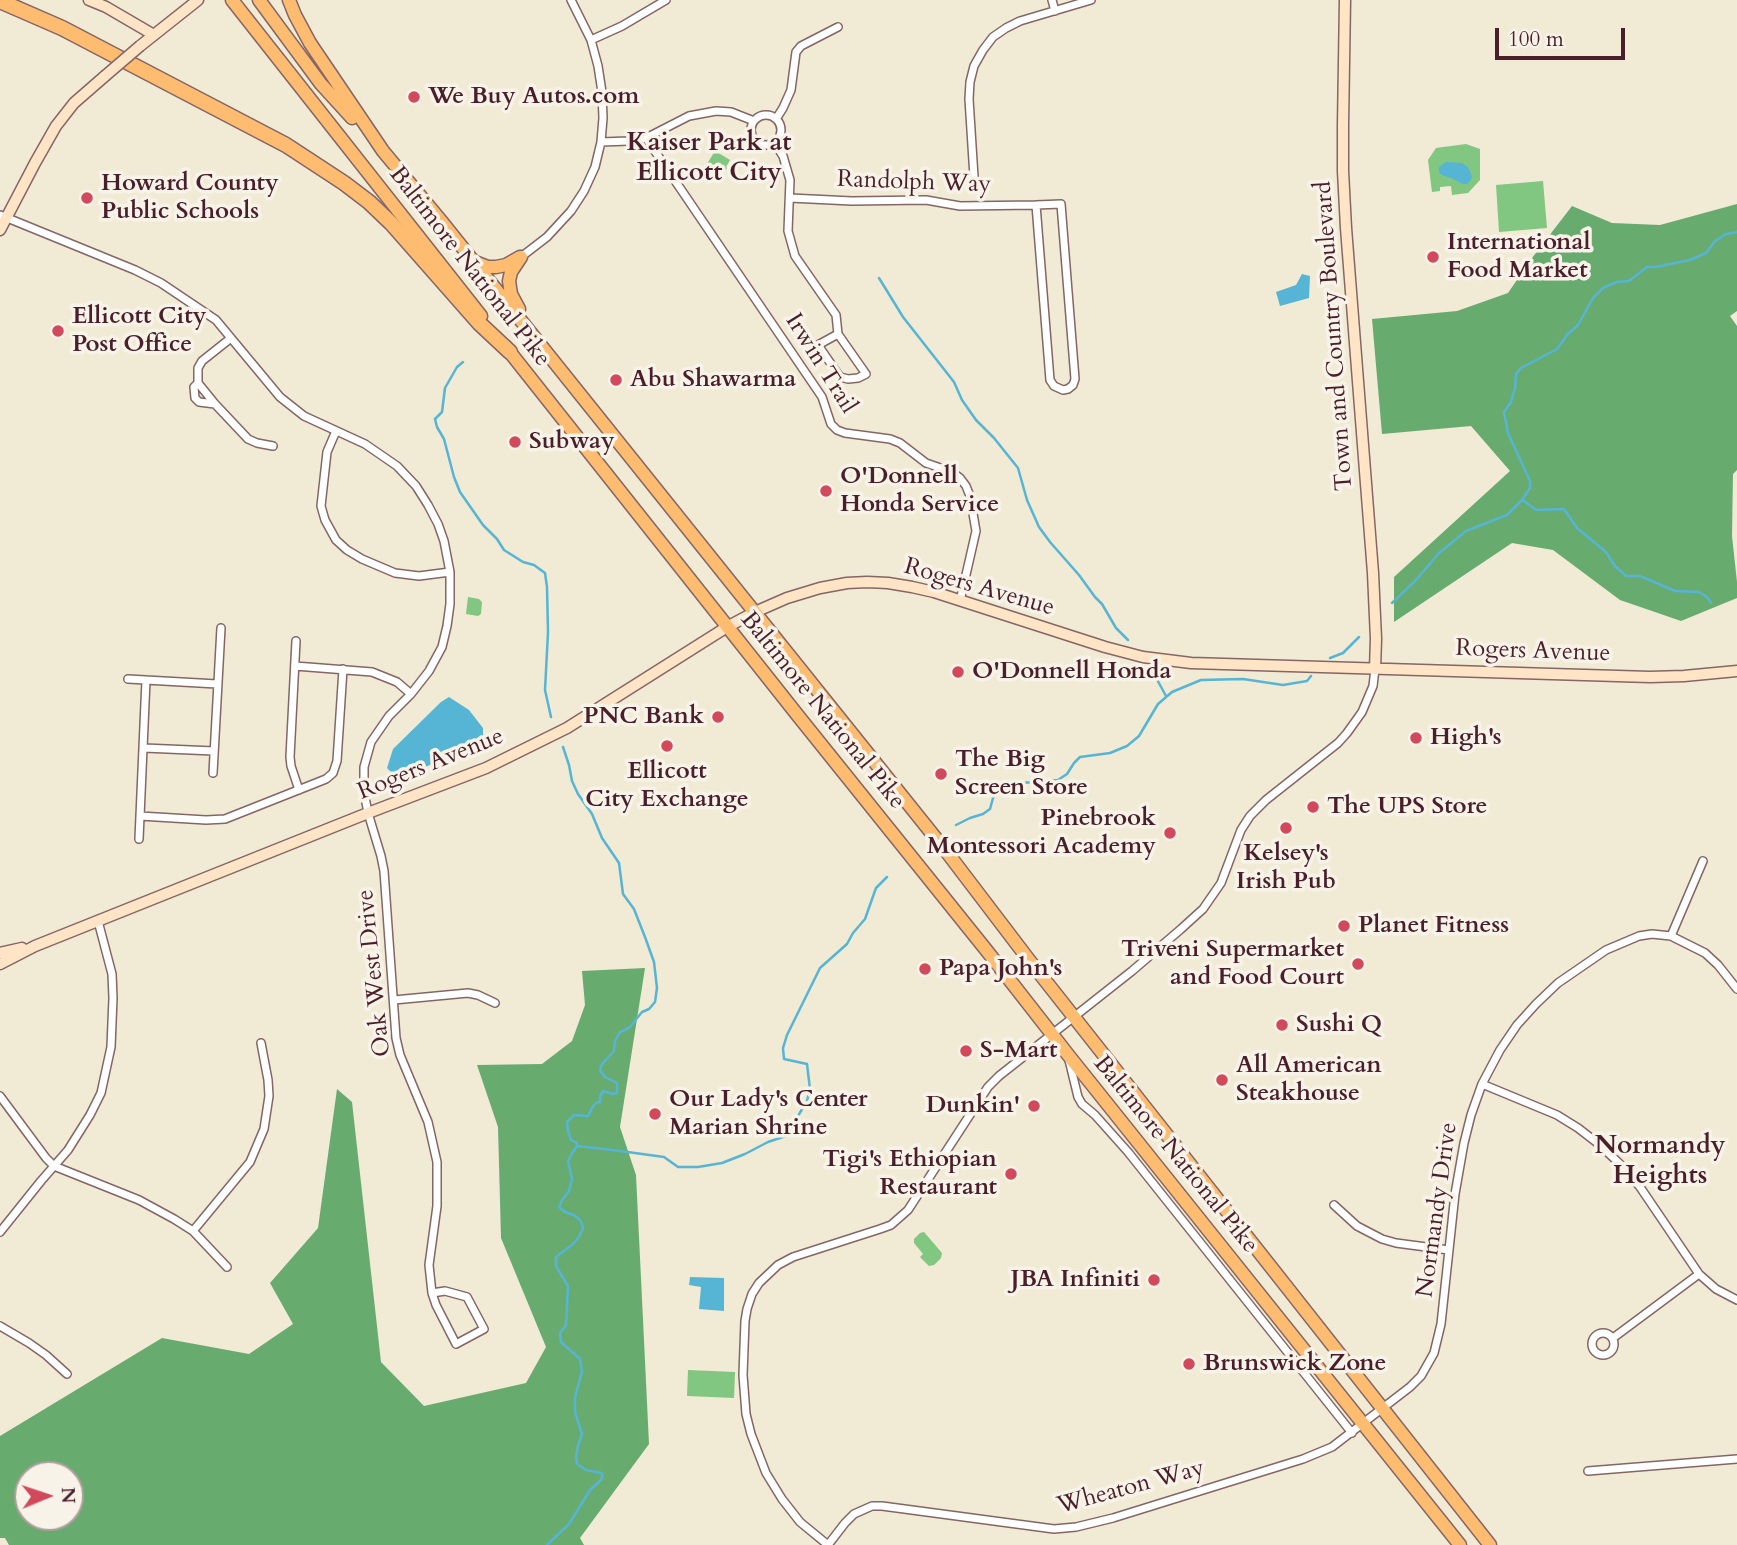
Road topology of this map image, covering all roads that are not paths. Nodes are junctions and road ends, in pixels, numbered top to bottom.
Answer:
1 (89, 0) edge
2 (198, 0) edge
3 (232, 0) edge
4 (259, 0) edge
5 (289, 0) edge
6 (570, 0) edge
7 (666, 0) edge
8 (1052, 0) edge
9 (1091, 0) edge
10 (1345, 0) edge
11 (0, 1) edge
12 (1055, 11) junction
13 (838, 27) dead end
14 (154, 35) junction
15 (591, 40) junction
16 (776, 119) junction
17 (754, 121) junction
18 (646, 138) junction
19 (601, 142) junction
20 (774, 142) junction
21 (383, 151) junction
22 (974, 177) dead end
23 (790, 198) junction
24 (1036, 205) junction
25 (3, 216) edge
26 (0, 230) edge
27 (521, 257) junction
28 (473, 262) junction
29 (530, 332) junction
30 (838, 334) junction
31 (231, 338) junction
32 (510, 352) junction
33 (336, 430) junction
34 (273, 446) dead end
35 (450, 572) junction
36 (961, 601) junction
37 (755, 612) junction
38 (727, 627) junction
39 (222, 628) dead end
40 (296, 641) dead end
41 (295, 666) junction
42 (343, 669) junction
43 (1375, 669) junction
44 (1737, 671) edge
45 (128, 679) dead end
46 (146, 680) junction
47 (218, 684) junction
48 (411, 694) junction
49 (144, 748) junction
50 (214, 751) junction
51 (213, 773) dead end
52 (299, 790) junction
53 (368, 813) junction
54 (140, 816) junction
55 (139, 839) dead end
56 (1703, 862) dead end
57 (98, 921) junction
58 (1671, 936) junction
59 (35, 946) junction
60 (0, 953) edge
61 (0, 964) edge
62 (1737, 989) edge
63 (394, 1000) junction
64 (495, 1003) dead end
65 (1074, 1017) junction
66 (1052, 1035) junction
67 (261, 1044) dead end
68 (1069, 1056) junction
69 (1482, 1084) junction
70 (0, 1096) edge
71 (54, 1166) junction
72 (1334, 1205) dead end
73 (193, 1231) junction
74 (0, 1232) edge
75 (1449, 1250) junction
76 (228, 1266) dead end
77 (1699, 1274) junction
78 (432, 1293) junction
79 (1737, 1300) edge
80 (0, 1326) edge
81 (1613, 1338) dead end
82 (68, 1374) dead end
83 (1383, 1410) junction
84 (1364, 1424) junction
85 (1352, 1433) junction
86 (1737, 1459) edge
87 (1588, 1471) dead end
88 (828, 1545) edge
89 (1460, 1545) edge
90 (1490, 1545) edge

1 - 14 main road
2 - 14 main road
3 - 32 main road, Baltimore National Pike
4 - 21 main road
5 - 21 main road, Baltimore National Pike
6 - 15 street
7 - 15 street
8 - 12 street
9 - 12 street
10 - 43 main road, Town and Country Boulevard
11 - 32 highway
12 - 22 street
13 - 16 street
14 - 25 main road, bridge
15 - 19 street
16 - 17 street
16 - 20 street
17 - 18 street
17 - 20 street
18 - 19 street
18 - 36 street, Irwin Trail
19 - 27 street
20 - 23 street
21 - 28 main road, Baltimore National Pike
23 - 24 street, Randolph Way
23 - 30 street
24 - 24 street, Randolph Way
25 - 26 main road
25 - 31 street, Oak West Drive
27 - 28 main road
27 - 29 main road
28 - 29 main road, Baltimore National Pike
29 - 37 main road, Baltimore National Pike
30 - 30 street
31 - 33 street, Oak West Drive
31 - 34 street
32 - 38 main road, Baltimore National Pike
33 - 35 street, Oak West Drive
33 - 35 street
35 - 48 street, Oak West Drive
36 - 37 main road, Rogers Avenue
36 - 43 main road, Rogers Avenue
37 - 38 main road, Rogers Avenue
37 - 65 main road, Baltimore National Pike
38 - 53 main road, Rogers Avenue
38 - 66 main road, Baltimore National Pike
39 - 47 street
40 - 41 street
41 - 42 street
41 - 52 street
42 - 48 street
42 - 52 street
43 - 44 main road, Rogers Avenue
43 - 65 street
45 - 46 street
46 - 47 street
46 - 49 street
47 - 50 street
48 - 53 street, Oak West Drive
49 - 50 street
49 - 54 street
50 - 51 street
52 - 54 street
53 - 57 main road, Rogers Avenue
53 - 63 street, Oak West Drive
54 - 55 street
56 - 58 street
57 - 59 main road, Rogers Avenue
57 - 71 street
58 - 62 street, Normandy Drive
58 - 69 street, Normandy Drive
59 - 60 main road, Rogers Avenue
59 - 61 main road, Rogers Avenue
63 - 64 street
63 - 78 street, Oak West Drive
65 - 66 street
65 - 83 main road, Baltimore National Pike
66 - 68 main road, Baltimore National Pike
66 - 88 street
67 - 73 street
68 - 84 main road, Baltimore National Pike
68 - 85 street
69 - 75 street, Normandy Drive
69 - 77 street
70 - 71 street
71 - 73 street
71 - 74 street
72 - 75 street
73 - 76 street
75 - 83 street, Normandy Drive
77 - 79 street
77 - 81 street
78 - 78 street, Oak West Drive
80 - 82 street
83 - 84 street, Normandy Drive
83 - 90 main road, Baltimore National Pike
84 - 85 street, Wheaton Way
84 - 89 main road, Baltimore National Pike
85 - 88 street, Wheaton Way
86 - 87 street

